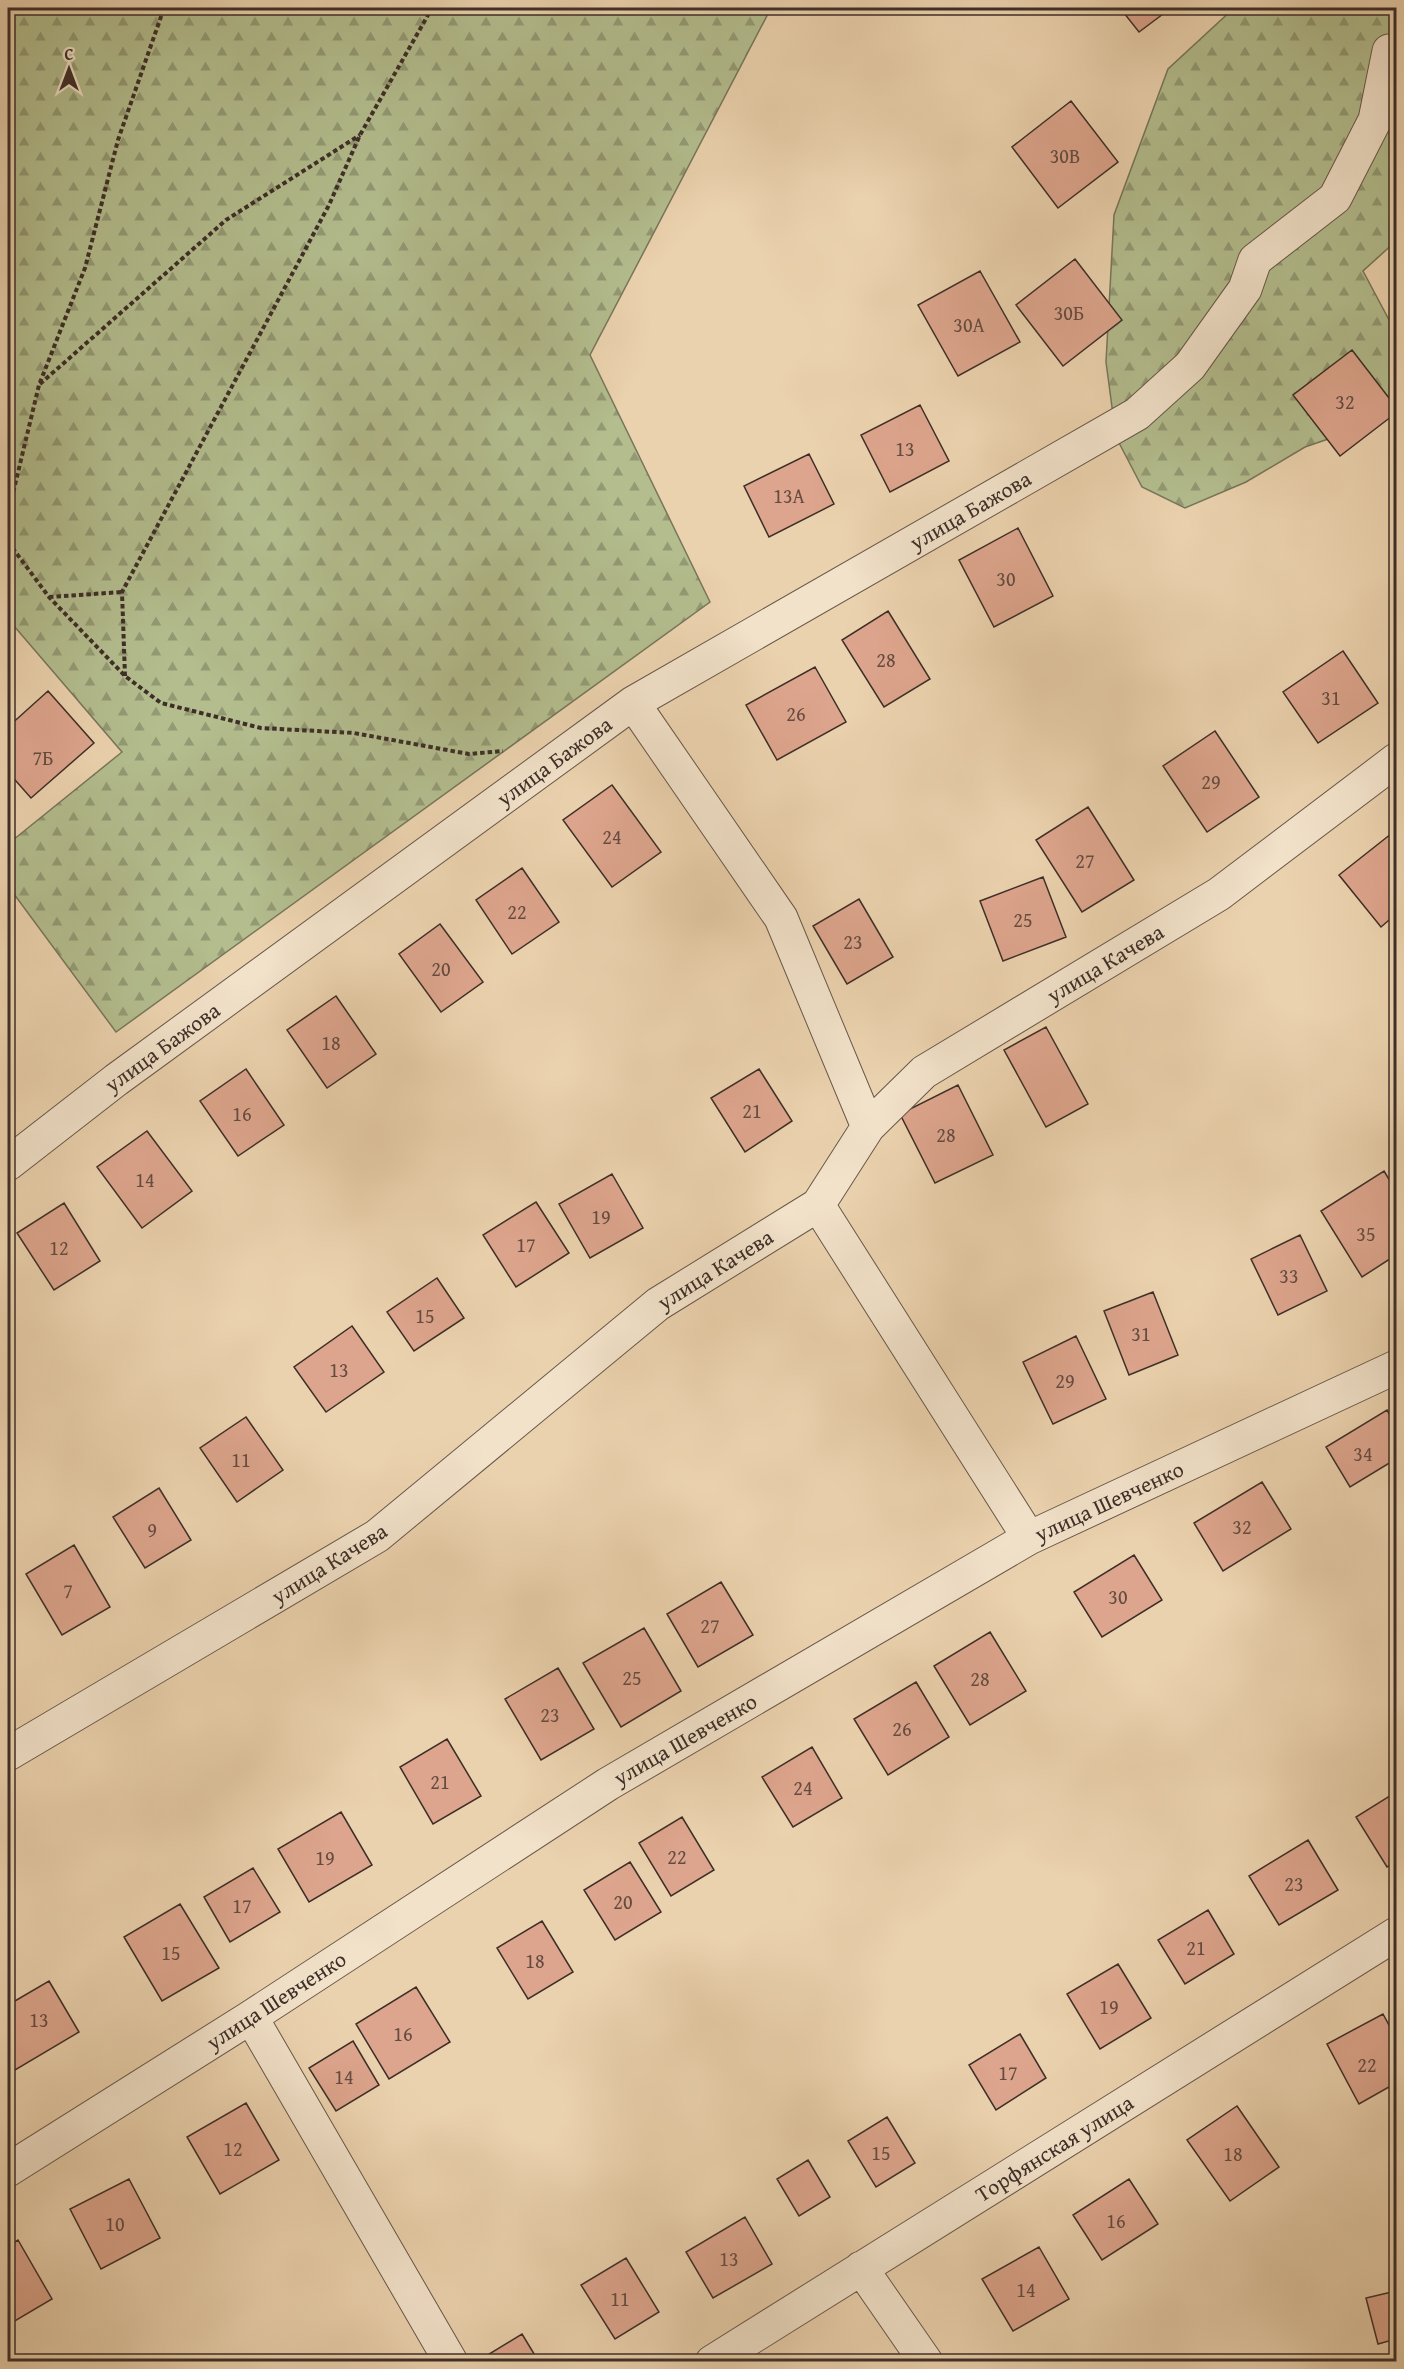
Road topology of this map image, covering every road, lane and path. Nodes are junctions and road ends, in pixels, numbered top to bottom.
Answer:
1 (164, 8) edge
2 (432, 8) edge
3 (1389, 51) dead end
4 (360, 135) junction
5 (39, 385) junction
6 (8, 514) edge
7 (8, 542) edge
8 (122, 592) junction
9 (49, 597) junction
10 (125, 676) junction
11 (633, 703) junction
12 (504, 751) dead end
13 (1396, 760) edge
14 (868, 1127) junction
15 (8, 1164) edge
16 (819, 1205) junction
17 (1396, 1367) edge
18 (1029, 1538) junction
19 (8, 1754) edge
20 (1396, 1934) edge
21 (251, 2017) junction
22 (8, 2170) edge
23 (861, 2268) junction
24 (451, 2361) edge
25 (712, 2361) edge
26 (926, 2361) edge

1 - 5 path
2 - 4 path
3 - 11 street, улица Бажова
4 - 5 path
4 - 8 path
5 - 6 path
7 - 9 path
8 - 9 path
8 - 10 path
9 - 10 path
10 - 12 path
11 - 14 street
11 - 15 street, улица Бажова
13 - 14 street, улица Качева
14 - 16 street, улица Качева
16 - 18 street
16 - 19 street, улица Качева
17 - 18 street, улица Шевченко
18 - 21 street, улица Шевченко
20 - 23 street, Торфянская улица
21 - 22 street, улица Шевченко
21 - 24 street
23 - 25 street, Торфянская улица
23 - 26 street

